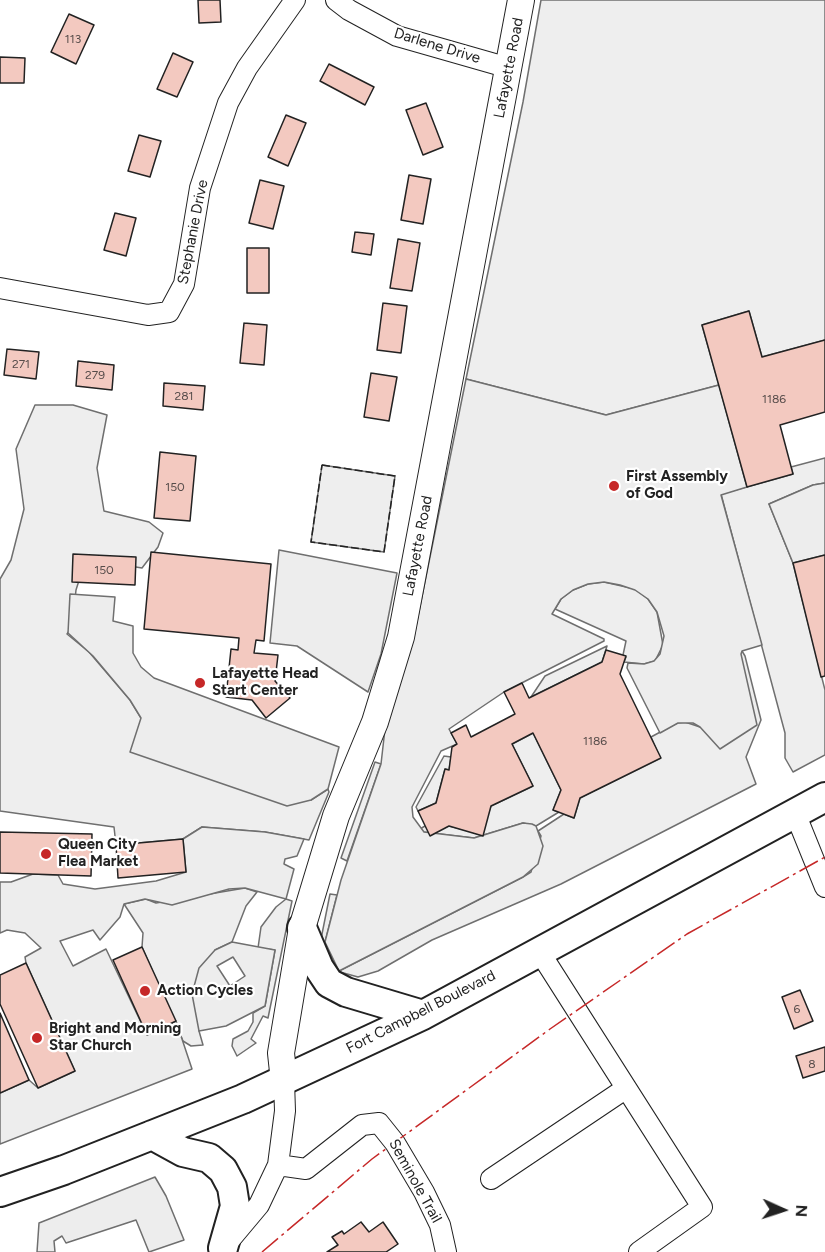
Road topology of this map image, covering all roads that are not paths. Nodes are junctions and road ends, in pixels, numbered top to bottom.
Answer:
1 (295, 0) edge
2 (336, 0) edge
3 (521, 0) edge
4 (509, 68) junction
5 (0, 288) edge
6 (825, 797) edge
7 (795, 813) junction
8 (825, 887) edge
9 (302, 928) junction
10 (539, 951) junction
11 (423, 1015) junction
12 (284, 1081) junction
13 (625, 1089) junction
14 (152, 1135) junction
15 (278, 1165) junction
16 (491, 1179) dead end
17 (0, 1192) edge
18 (221, 1250) edge
19 (446, 1252) edge
20 (457, 1252) edge
21 (639, 1252) edge

1 - 5 street, Stephanie Drive
2 - 4 street, Darlene Drive
3 - 4 main road, Lafayette Road
4 - 9 main road, Lafayette Road
6 - 7 highway, Fort Campbell Boulevard
7 - 8 street
7 - 10 highway, Fort Campbell Boulevard
9 - 11 highway
9 - 12 main road, Lafayette Road
10 - 11 highway, Fort Campbell Boulevard
10 - 13 street
11 - 12 highway, Fort Campbell Boulevard
12 - 14 highway, Fort Campbell Boulevard
12 - 15 street
13 - 16 street
13 - 21 street
14 - 17 highway, Fort Campbell Boulevard
14 - 18 highway
15 - 18 street
15 - 19 street, Seminole Trail
19 - 20 street

